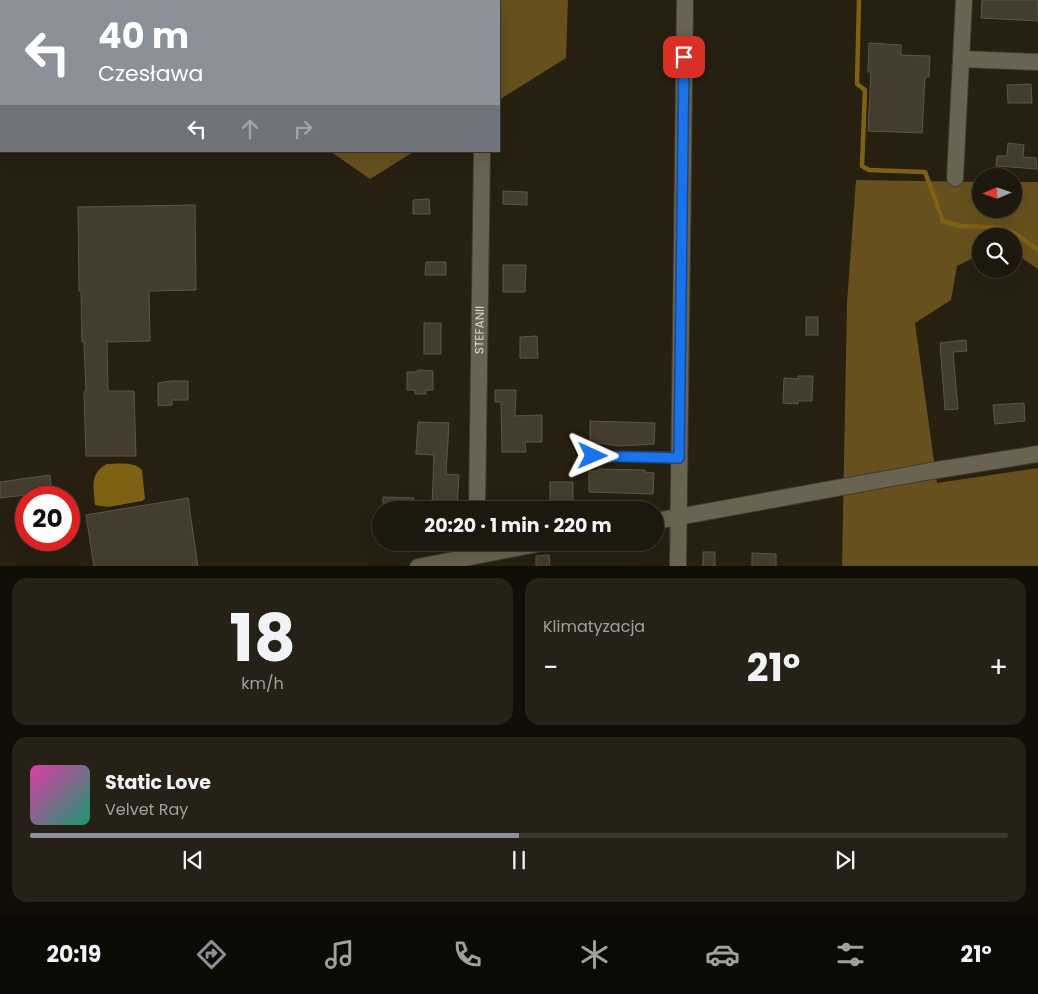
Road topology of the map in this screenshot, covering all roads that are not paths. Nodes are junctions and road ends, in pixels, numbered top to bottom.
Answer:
1 (684, 0) edge
2 (964, 0) edge
3 (961, 59) junction
4 (1038, 62) edge
5 (482, 152) edge
6 (955, 178) dead end
7 (1038, 454) edge
8 (593, 456) dead end
9 (679, 458) junction
10 (477, 501) edge
11 (678, 516) junction
12 (664, 519) edge
13 (498, 551) edge
14 (477, 555) edge
15 (418, 566) edge
16 (678, 566) edge

1 - 9 street
2 - 3 street
3 - 4 street
3 - 6 street
5 - 10 street, STEFANII
7 - 11 street
8 - 9 lane
9 - 11 street
11 - 12 street
11 - 16 street
13 - 14 street
14 - 15 street

